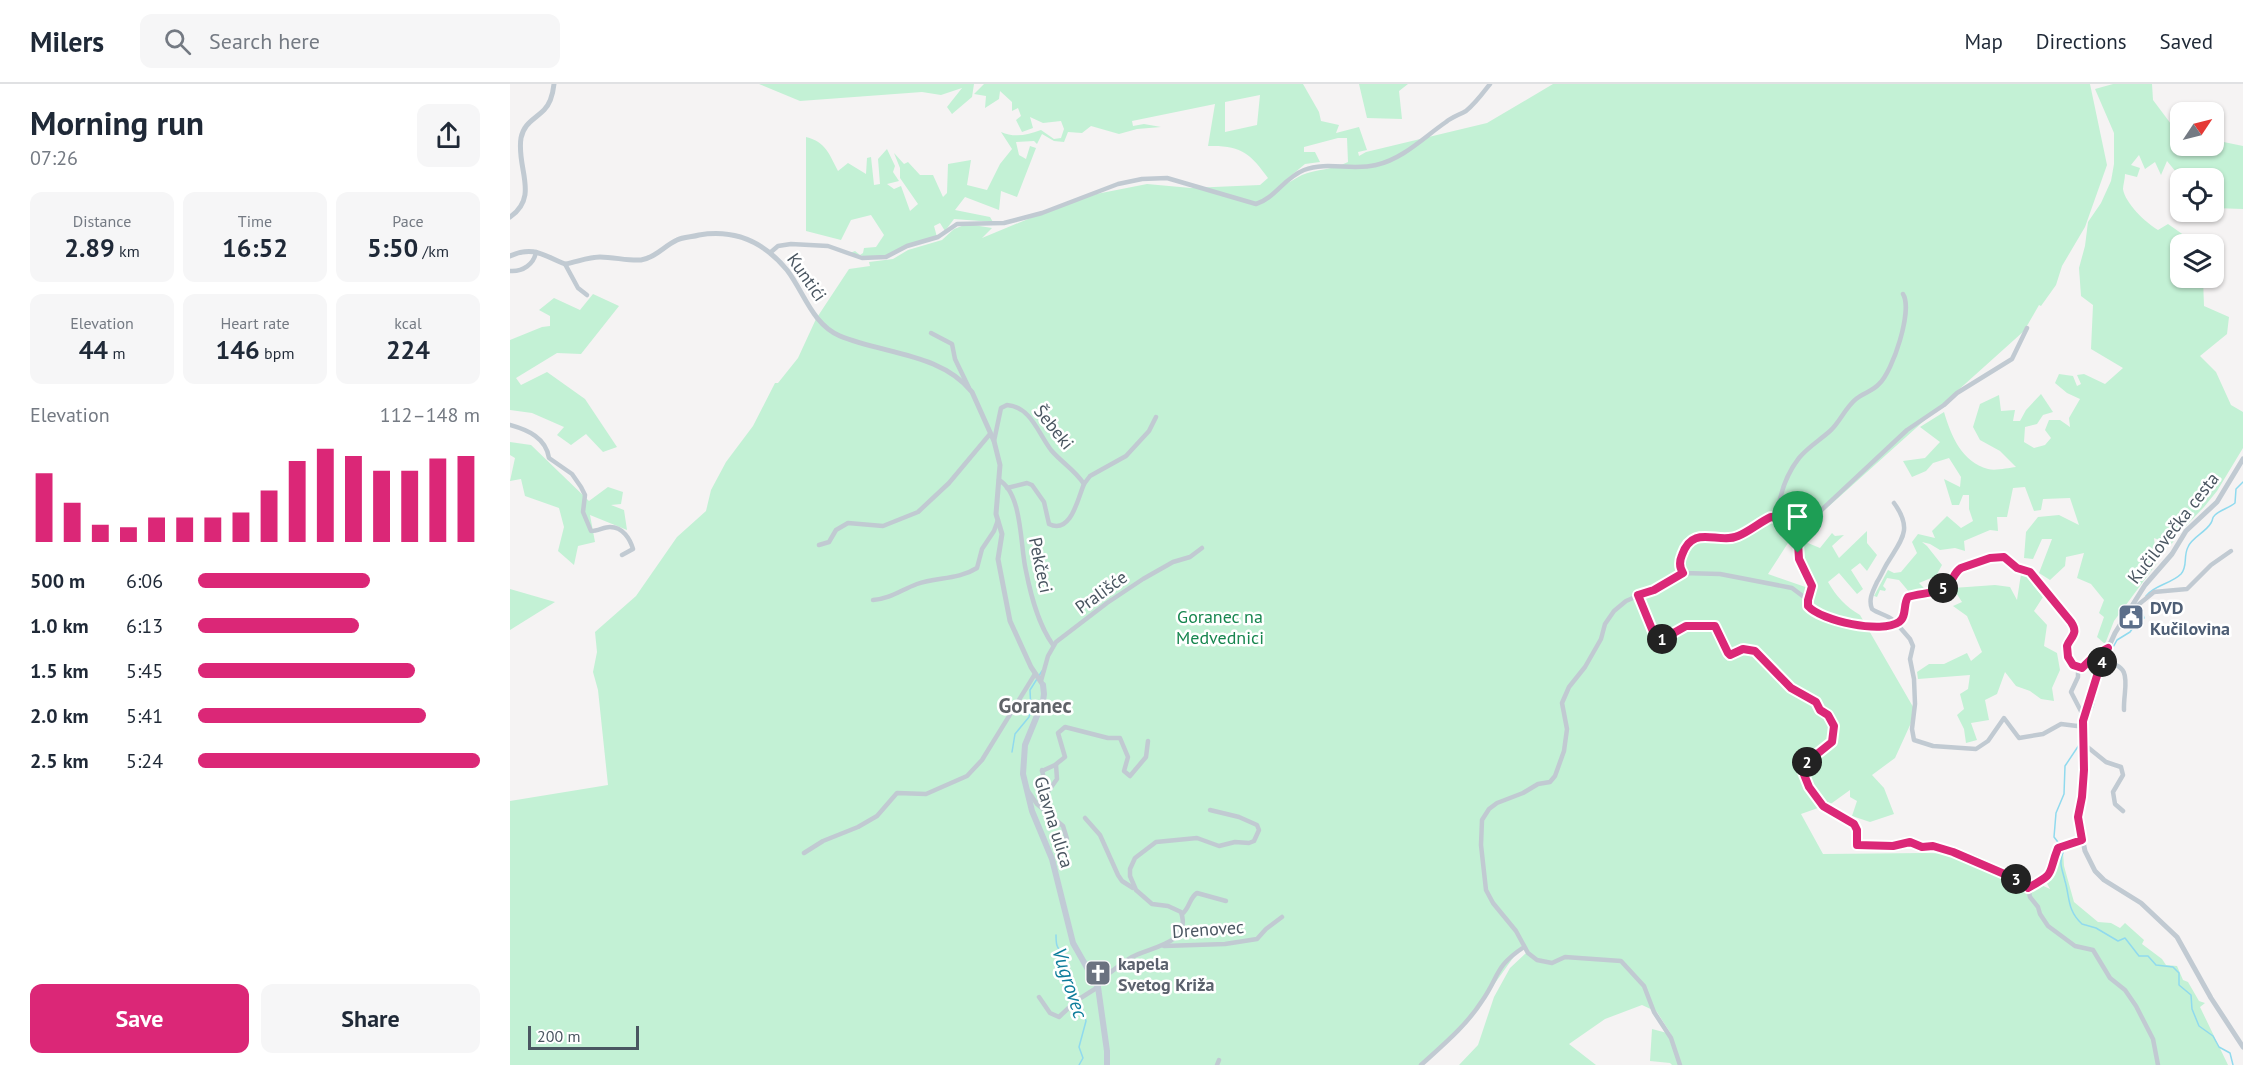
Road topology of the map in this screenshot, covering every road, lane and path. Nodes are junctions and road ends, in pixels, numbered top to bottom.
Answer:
1 (554, 84) edge
2 (1490, 84) edge
3 (510, 217) edge
4 (536, 252) junction
5 (771, 252) junction
6 (510, 256) edge
7 (565, 264) junction
8 (510, 271) edge
9 (1903, 294) dead end
10 (587, 295) dead end
11 (2027, 328) dead end
12 (932, 333) dead end
13 (969, 388) junction
14 (1156, 417) dead end
15 (510, 425) edge
16 (990, 434) junction
17 (994, 441) junction
18 (2243, 459) edge
19 (999, 480) junction
20 (1084, 483) junction
21 (1007, 488) junction
22 (1894, 503) dead end
23 (1777, 518) junction
24 (998, 520) junction
25 (1787, 525) junction
26 (819, 545) dead end
27 (1202, 548) dead end
28 (2231, 551) dead end
29 (622, 555) dead end
30 (1683, 573) junction
31 (1638, 595) junction
32 (873, 600) dead end
33 (1808, 600) junction
34 (2130, 608) junction
35 (1897, 624) junction
36 (1053, 645) junction
37 (2108, 648) junction
38 (2102, 662) junction
39 (2078, 668) junction
40 (1039, 679) junction
41 (2124, 710) dead end
42 (2084, 720) junction
43 (1148, 741) dead end
44 (2085, 745) junction
45 (1056, 764) junction
46 (1027, 789) junction
47 (1047, 793) junction
48 (1041, 807) junction
49 (1210, 810) dead end
50 (2123, 811) dead end
51 (1084, 818) dead end
52 (1067, 839) dead end
53 (2082, 840) junction
54 (804, 853) dead end
55 (2028, 888) junction
56 (1136, 890) junction
57 (1227, 900) dead end
58 (1182, 914) junction
59 (1282, 917) dead end
60 (1164, 946) junction
61 (1524, 947) junction
62 (1097, 984) junction
63 (1039, 997) dead end
64 (2243, 1047) edge
65 (1107, 1065) edge
66 (1421, 1065) edge
67 (1680, 1065) edge
68 (2158, 1065) edge

1 - 3 street
2 - 5 street
4 - 6 street
4 - 7 street
4 - 8 street
5 - 7 street, Kuntići
5 - 13 street, Kuntići
7 - 10 street
9 - 23 street
11 - 25 street
12 - 13 street
13 - 16 street
14 - 20 street
15 - 29 street
16 - 17 street
16 - 26 street
17 - 19 street
17 - 20 street, Šebeki
18 - 34 street, Kučilovečka cesta
19 - 21 street, Pekčeci
19 - 24 street
20 - 21 street, Pekčeci
21 - 36 street, Pekčeci
22 - 35 street
23 - 25 street
23 - 30 street
24 - 32 street
24 - 40 street
25 - 33 street
27 - 36 street, Prališće
28 - 34 street
30 - 31 street
30 - 33 street
31 - 55 street
31 - 61 street
33 - 35 street
34 - 37 street, Kučilovečka cesta
35 - 39 street
35 - 42 street
36 - 40 street
37 - 38 street, Kučilovečka cesta
37 - 39 street
38 - 41 street
38 - 42 street, Kučilovečka cesta
39 - 42 street
40 - 46 main road, Glavna ulica
40 - 54 street
42 - 44 street, Kučilovečka cesta
43 - 45 street
44 - 50 street
44 - 53 street, Kučilovečka cesta
45 - 47 street
45 - 47 street
46 - 48 street
46 - 62 main road, Glavna ulica
47 - 48 street
48 - 52 street
49 - 56 street
51 - 56 street
53 - 55 street
53 - 64 street, Kučilovečka cesta
55 - 68 street
56 - 58 street
57 - 58 street
58 - 60 street
59 - 60 street, Drenovec
60 - 62 street, Drenovec
61 - 66 street
61 - 67 street
62 - 63 street, Drenovec
62 - 65 main road, Glavna ulica

